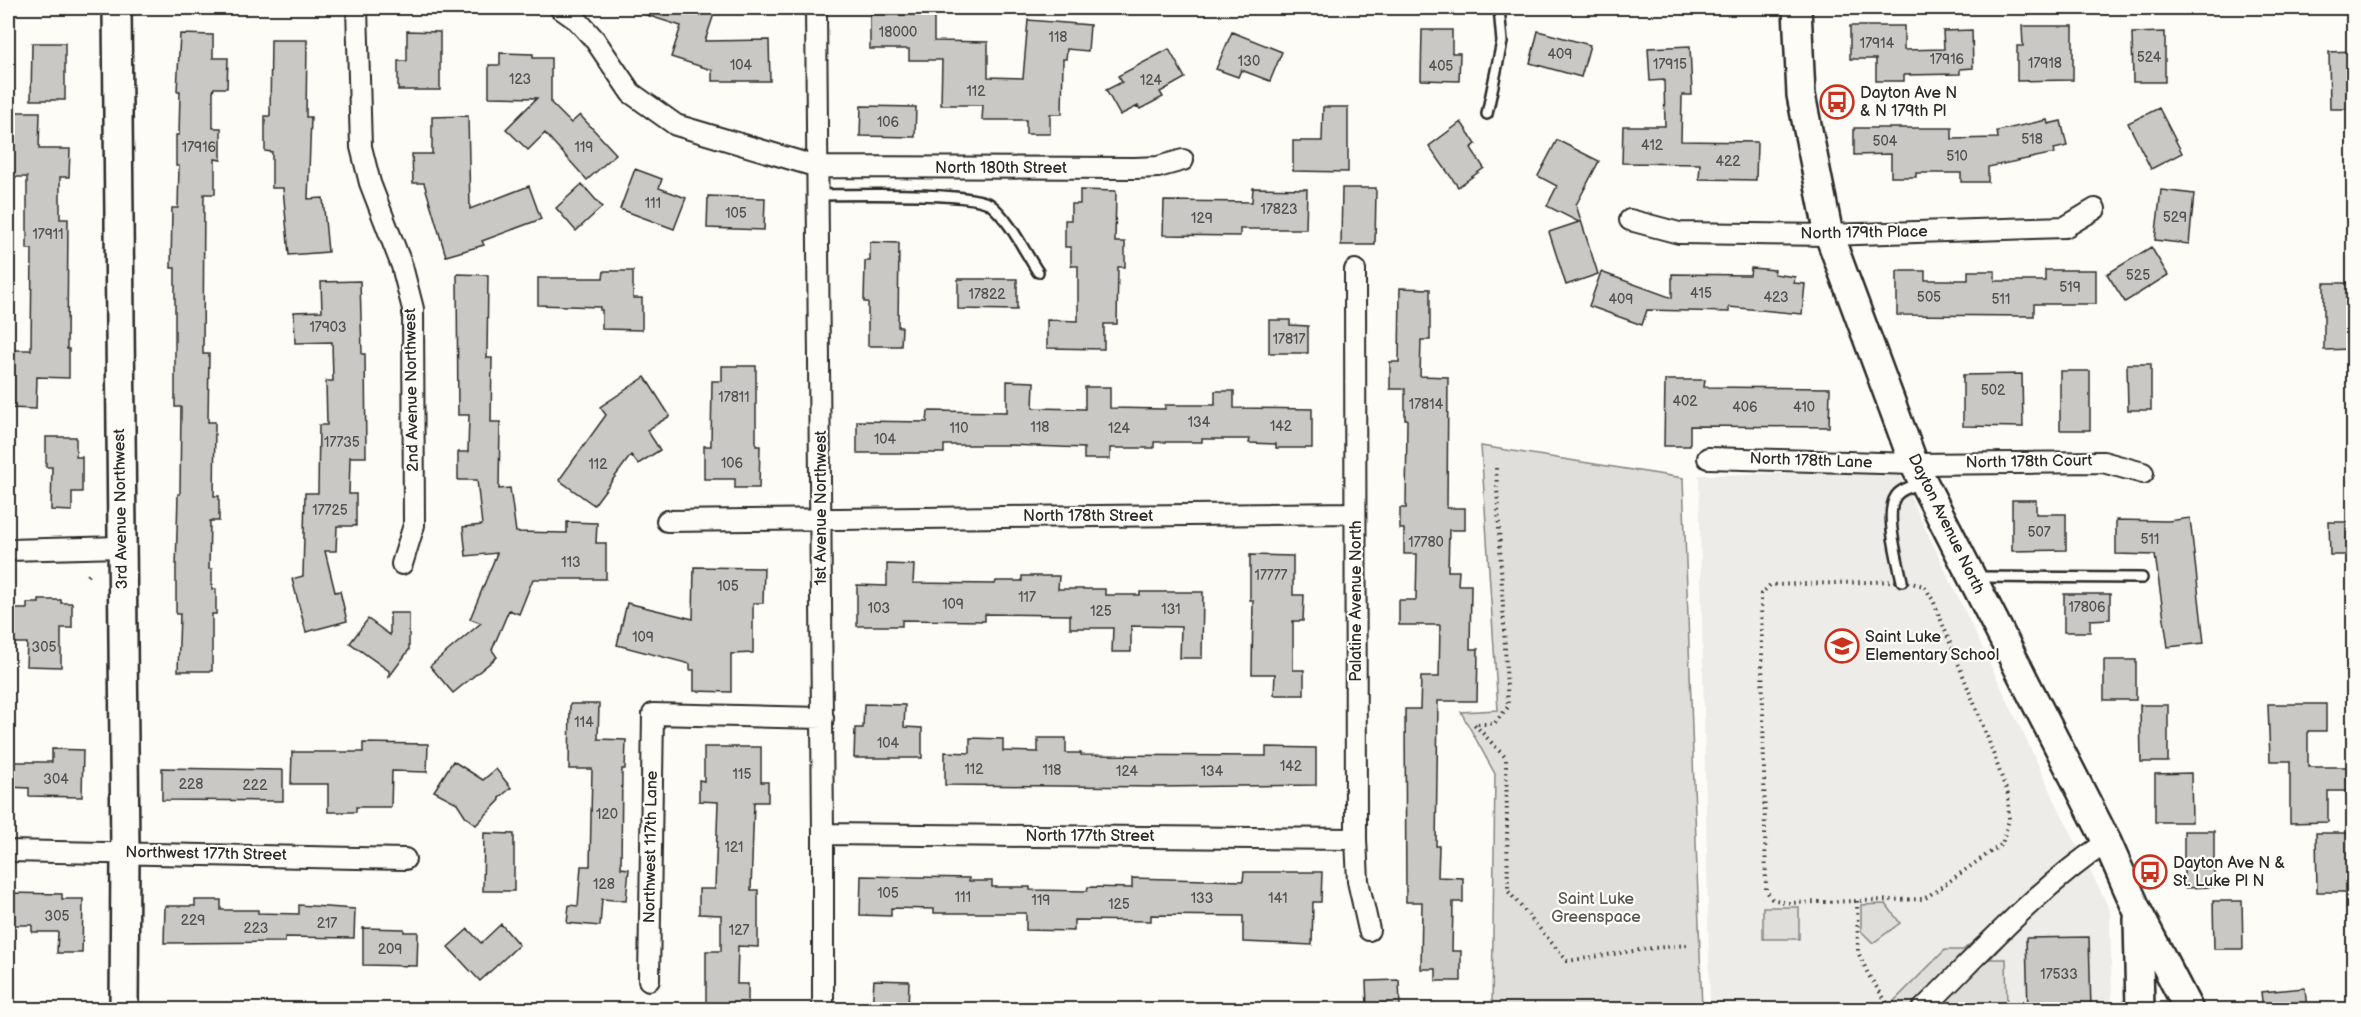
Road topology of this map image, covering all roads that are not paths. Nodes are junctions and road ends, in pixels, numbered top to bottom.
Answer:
1 (117, 8) edge
2 (357, 8) edge
3 (560, 8) edge
4 (816, 8) edge
5 (1499, 8) edge
6 (1797, 8) edge
7 (1487, 114) dead end
8 (1183, 160) dead end
9 (818, 167) junction
10 (818, 195) junction
11 (2095, 209) dead end
12 (1630, 220) dead end
13 (1829, 235) junction
14 (1354, 270) dead end
15 (1038, 272) dead end
16 (1708, 458) dead end
17 (1919, 473) junction
18 (2143, 473) dead end
19 (1355, 513) junction
20 (820, 518) junction
21 (667, 521) dead end
22 (121, 547) junction
23 (8, 550) edge
24 (402, 564) dead end
25 (1971, 577) junction
26 (2142, 578) dead end
27 (1902, 581) road end
28 (823, 718) junction
29 (823, 834) junction
30 (1356, 839) junction
31 (2107, 842) junction
32 (8, 851) edge
33 (125, 852) junction
34 (405, 859) dead end
35 (2138, 912) junction
36 (1369, 930) dead end
37 (649, 980) dead end
38 (124, 1010) edge
39 (823, 1010) edge
40 (1922, 1010) edge
41 (2140, 1010) edge
42 (2189, 1010) edge

1 - 22 street, 3rd Avenue Northwest
2 - 24 street, 2nd Avenue Northwest
3 - 9 street, North 180th Street
4 - 9 street, 1st Avenue Northwest
5 - 7 lane
6 - 13 street, Dayton Avenue North
8 - 9 street, North 180th Street
9 - 10 street, 1st Avenue Northwest
10 - 15 lane
10 - 20 street, 1st Avenue Northwest
11 - 13 street, North 179th Place
12 - 13 street, North 179th Place
13 - 17 street, Dayton Avenue North
14 - 19 street, Palatine Avenue North
16 - 17 street, North 178th Lane
17 - 18 street, North 178th Court
17 - 25 street, Dayton Avenue North
17 - 27 lane
19 - 20 street, North 178th Street
19 - 30 street, Palatine Avenue North
20 - 21 street, North 178th Street
20 - 28 street, 1st Avenue Northwest
22 - 23 street
22 - 33 street, 3rd Avenue Northwest
25 - 26 lane
25 - 31 street, Dayton Avenue North
28 - 29 street, 1st Avenue Northwest
28 - 37 street, Northwest 117th Lane
29 - 30 street, North 177th Street
29 - 39 street, 1st Avenue Northwest
30 - 36 street, Palatine Avenue North
31 - 35 street, Dayton Avenue North
31 - 40 street
32 - 33 street, Northwest 177th Street
33 - 34 street, Northwest 177th Street
33 - 38 street, 3rd Avenue Northwest
35 - 41 street
35 - 42 street, Dayton Avenue North

